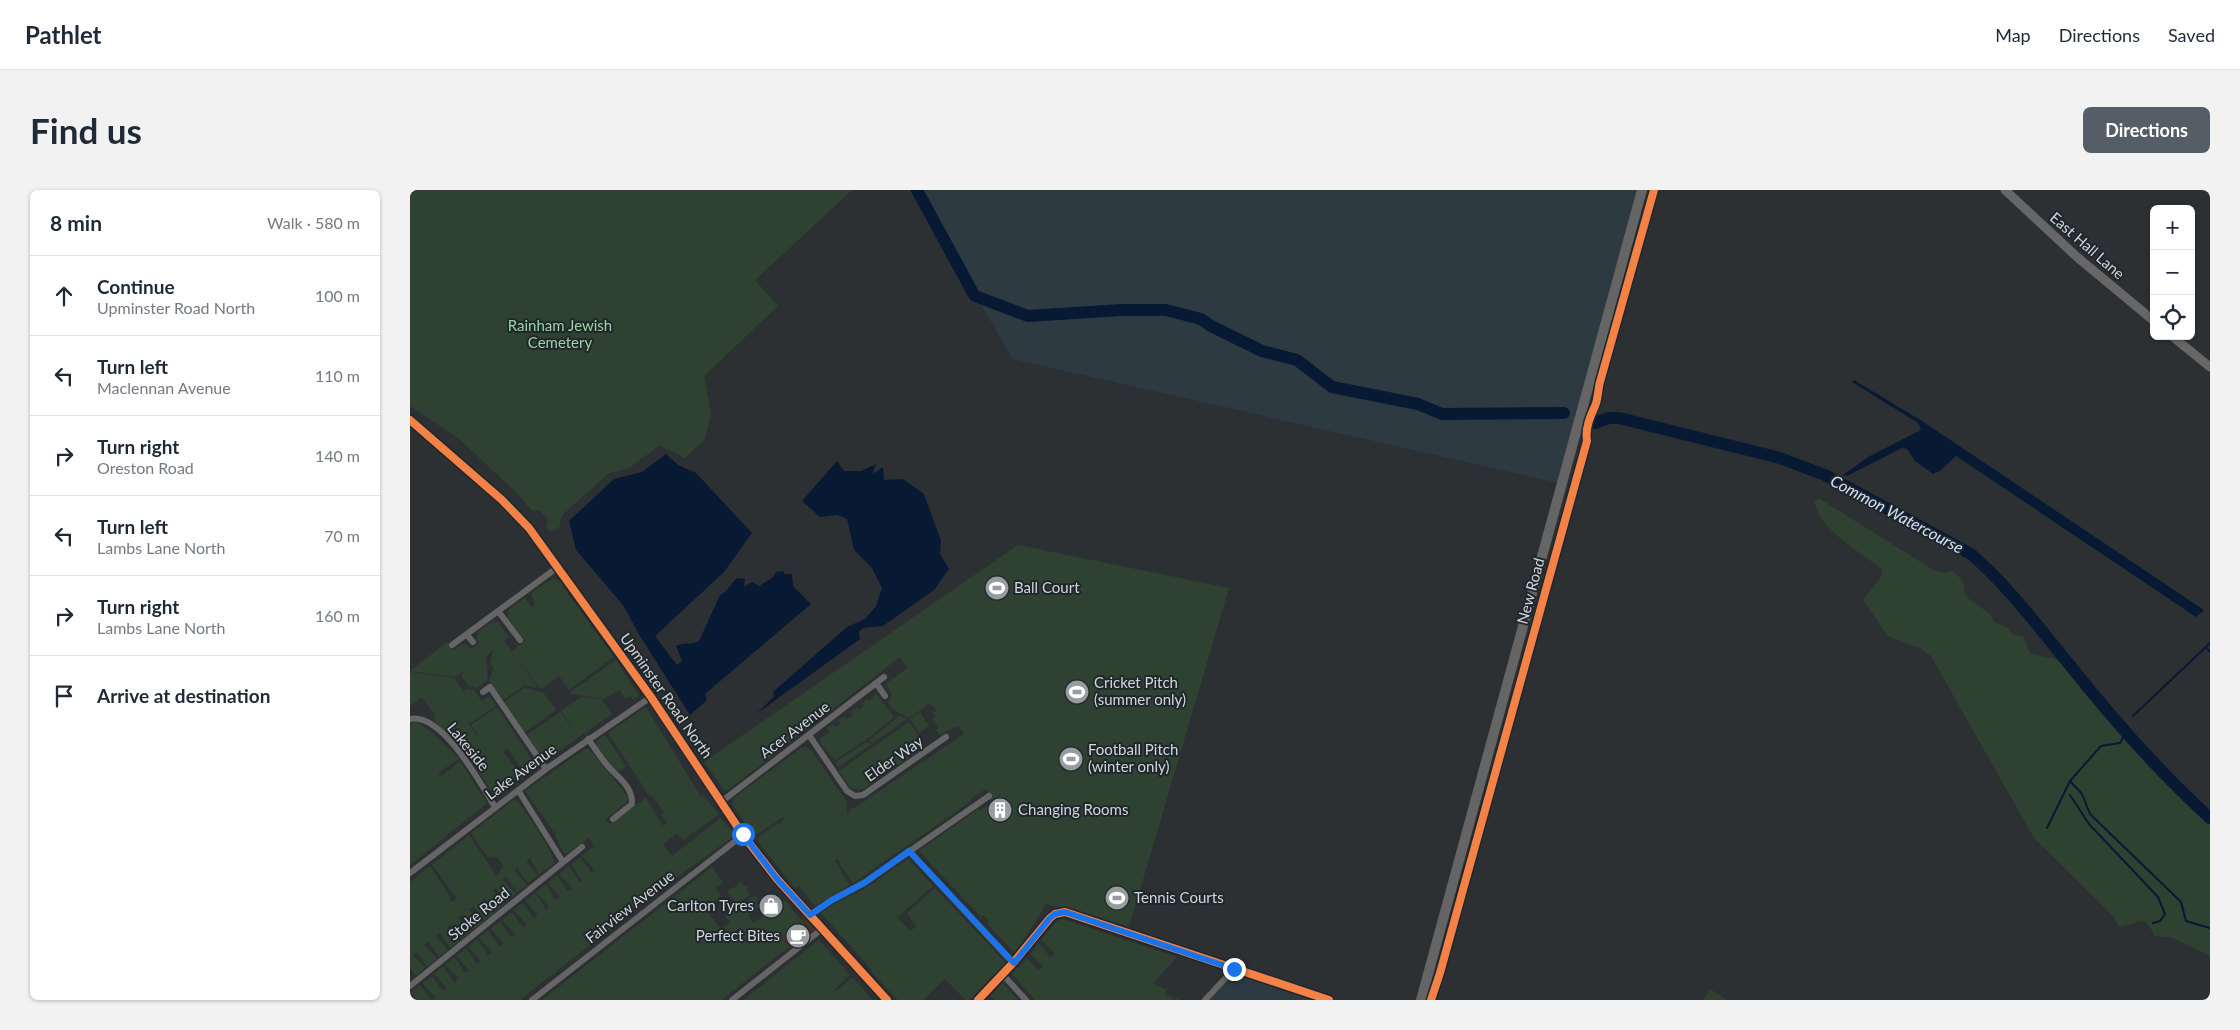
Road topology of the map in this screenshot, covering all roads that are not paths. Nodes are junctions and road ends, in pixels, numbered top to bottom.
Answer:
1 (1642, 190) edge
2 (2005, 190) edge
3 (2150, 318) edge
4 (2177, 340) edge
5 (2210, 367) edge
6 (410, 420) edge
7 (558, 567) junction
8 (498, 611) junction
9 (467, 635) junction
10 (520, 640) dead end
11 (473, 642) dead end
12 (452, 645) dead end
13 (884, 677) dead end
14 (876, 683) junction
15 (483, 692) dead end
16 (885, 696) dead end
17 (651, 697) junction
18 (410, 719) edge
19 (809, 735) junction
20 (946, 737) dead end
21 (588, 739) junction
22 (546, 769) junction
23 (518, 790) junction
24 (989, 796) dead end
25 (721, 802) junction
26 (494, 807) junction
27 (612, 819) dead end
28 (743, 834) junction
29 (582, 847) dead end
30 (909, 851) junction
31 (563, 862) junction
32 (410, 873) edge
33 (810, 915) junction
34 (822, 929) junction
35 (1014, 963) junction
36 (1234, 969) junction
37 (1003, 974) junction
38 (410, 986) edge
39 (532, 1000) edge
40 (732, 1000) edge
41 (887, 1000) edge
42 (978, 1000) edge
43 (1026, 1000) edge
44 (1205, 1000) edge
45 (1329, 1000) edge
46 (1421, 1000) edge

1 - 46 main road, New Road
2 - 3 street, East Hall Lane
4 - 5 street
6 - 7 street, Upminster Road North
7 - 8 street
7 - 17 street, Upminster Road North
8 - 9 street
8 - 10 street
9 - 11 street
9 - 12 street
13 - 14 street, Acer Avenue
14 - 16 street
14 - 19 street, Acer Avenue
15 - 22 street
17 - 21 street, Lake Avenue
17 - 25 street, Upminster Road North
18 - 26 street, Lakeside
19 - 20 street, Elder Way
19 - 25 street, Acer Avenue
21 - 22 street, Lake Avenue
21 - 27 street
22 - 23 street, Lake Avenue
23 - 26 street, Lake Avenue
23 - 31 street
24 - 30 street
25 - 28 street, Upminster Road North
26 - 32 street, Lake Avenue
28 - 33 street, Upminster Road North
28 - 39 street, Fairview Avenue
29 - 31 street, Stoke Road
30 - 33 street
30 - 35 street
31 - 38 street, Stoke Road
33 - 34 street, Upminster Road North
34 - 40 street
34 - 41 street, Upminster Road North
35 - 36 street
35 - 37 street
36 - 44 street
36 - 45 street
37 - 42 street
37 - 43 street

